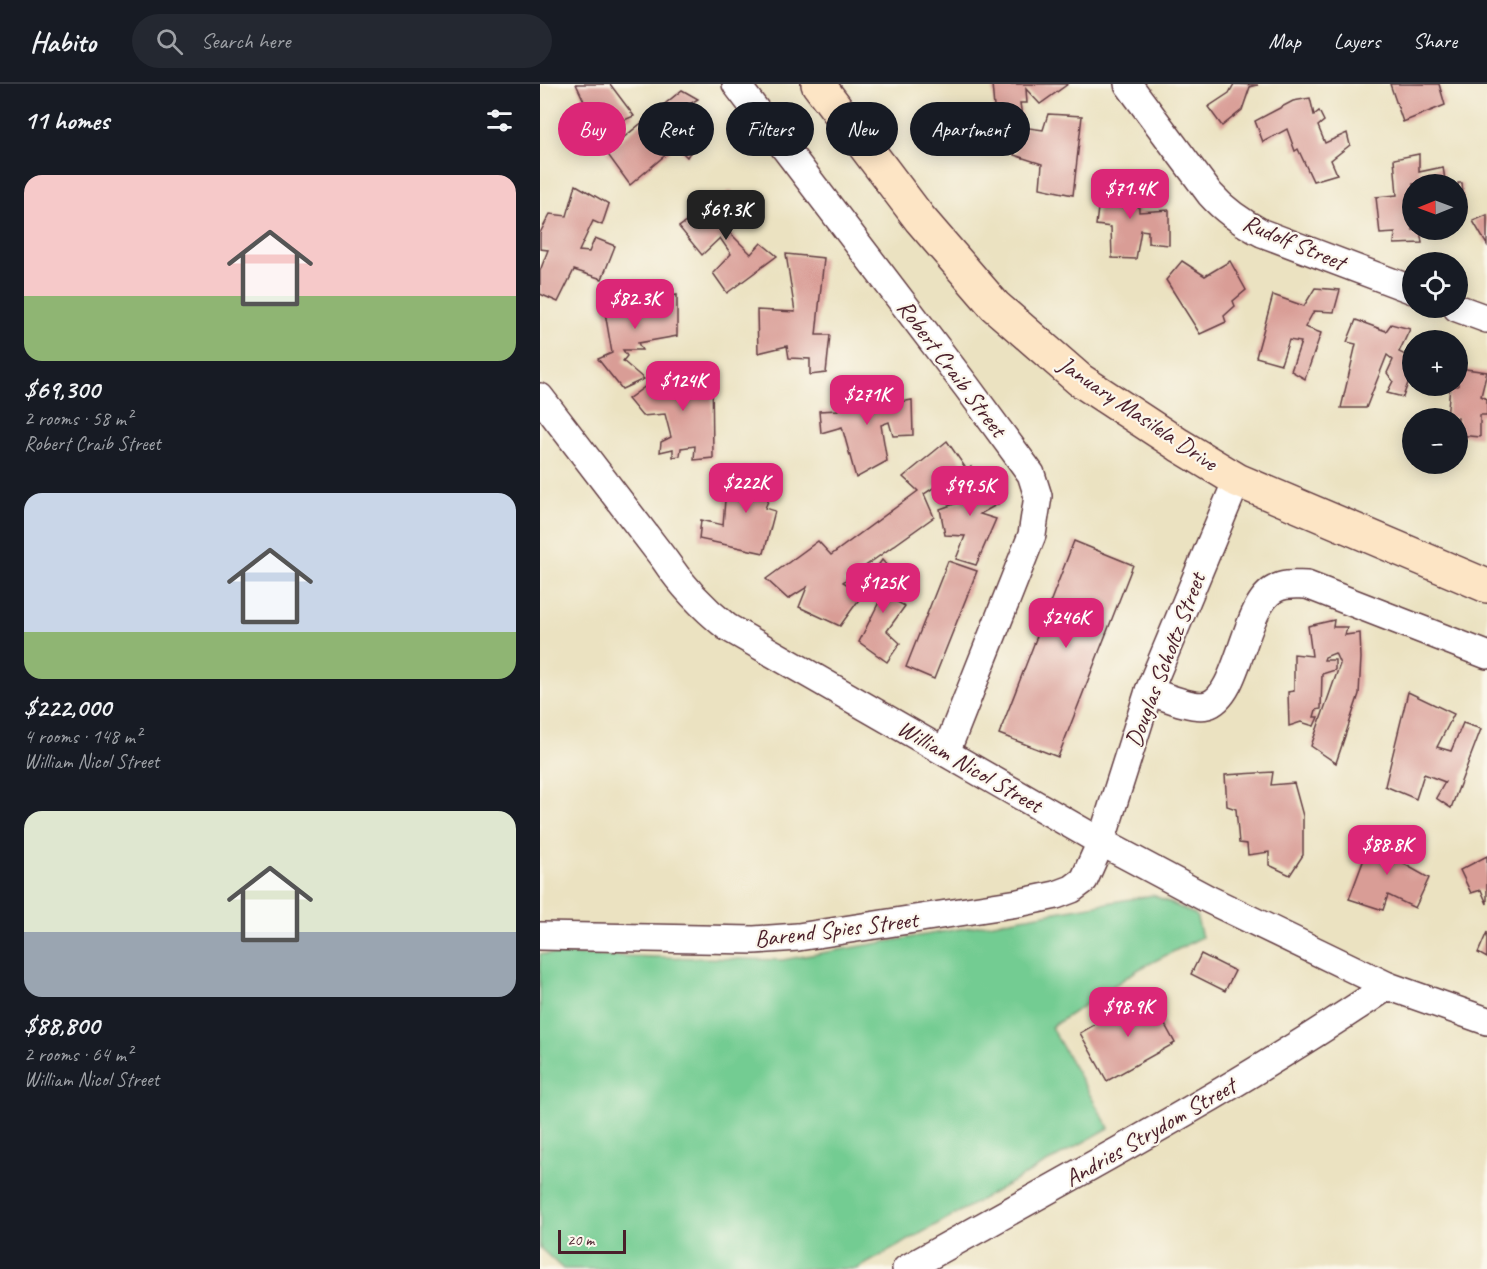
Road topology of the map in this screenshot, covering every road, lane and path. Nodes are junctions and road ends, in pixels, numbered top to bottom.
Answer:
1 (736, 84) edge
2 (818, 84) edge
3 (1128, 84) edge
4 (1402, 286) edge
5 (1468, 312) edge
6 (1487, 319) edge
7 (540, 397) edge
8 (1237, 480) junction
9 (1487, 586) edge
10 (1487, 655) edge
11 (1149, 692) junction
12 (946, 752) junction
13 (1101, 842) junction
14 (540, 936) edge
15 (1388, 986) junction
16 (1487, 1021) edge
17 (906, 1269) edge

1 - 12 street, Robert Craib Street
2 - 8 main road, January Masilela Drive
3 - 4 street, Rudolf Street
5 - 6 street
7 - 12 street, William Nicol Street
8 - 9 main road, January Masilela Drive
8 - 11 street, Douglas Scholtz Street
10 - 11 street
11 - 13 street, Douglas Scholtz Street
12 - 13 street, William Nicol Street
13 - 14 street, Barend Spies Street
13 - 15 street, William Nicol Street
15 - 16 street, William Nicol Street
15 - 17 street, Andries Strydom Street

